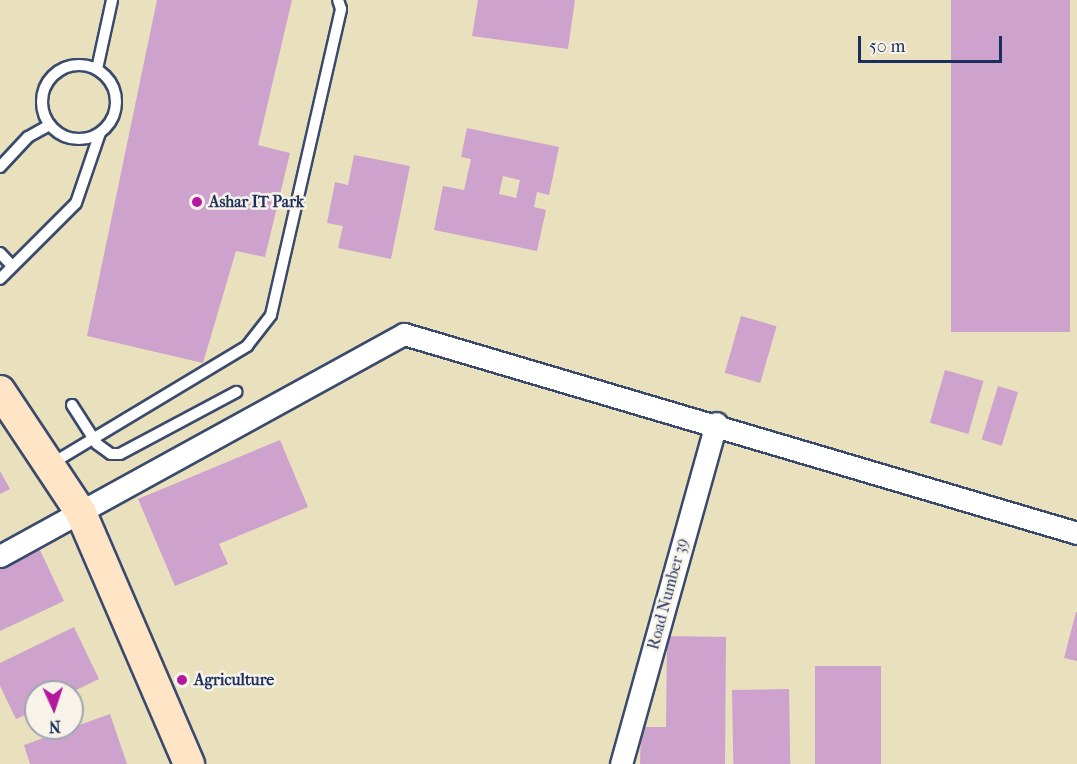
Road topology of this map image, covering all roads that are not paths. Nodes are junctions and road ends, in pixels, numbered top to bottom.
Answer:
1 (112, 0) edge
2 (338, 0) edge
3 (97, 69) junction
4 (50, 125) junction
5 (100, 133) junction
6 (0, 167) edge
7 (0, 253) edge
8 (12, 266) junction
9 (0, 279) edge
10 (0, 391) edge
11 (236, 392) dead end
12 (72, 405) dead end
13 (716, 423) junction
14 (93, 439) junction
15 (50, 465) junction
16 (81, 513) junction
17 (1077, 533) edge
18 (0, 556) edge
19 (189, 764) edge
20 (621, 764) edge

1 - 3 lane
2 - 14 lane
3 - 4 lane
3 - 5 lane
4 - 5 lane
4 - 6 lane
5 - 8 lane
7 - 8 lane
8 - 9 lane
10 - 15 street
11 - 14 lane
12 - 14 lane
13 - 16 street
13 - 17 street
13 - 20 street, Road Number 39
14 - 15 lane
15 - 16 street
16 - 18 street
16 - 19 street

